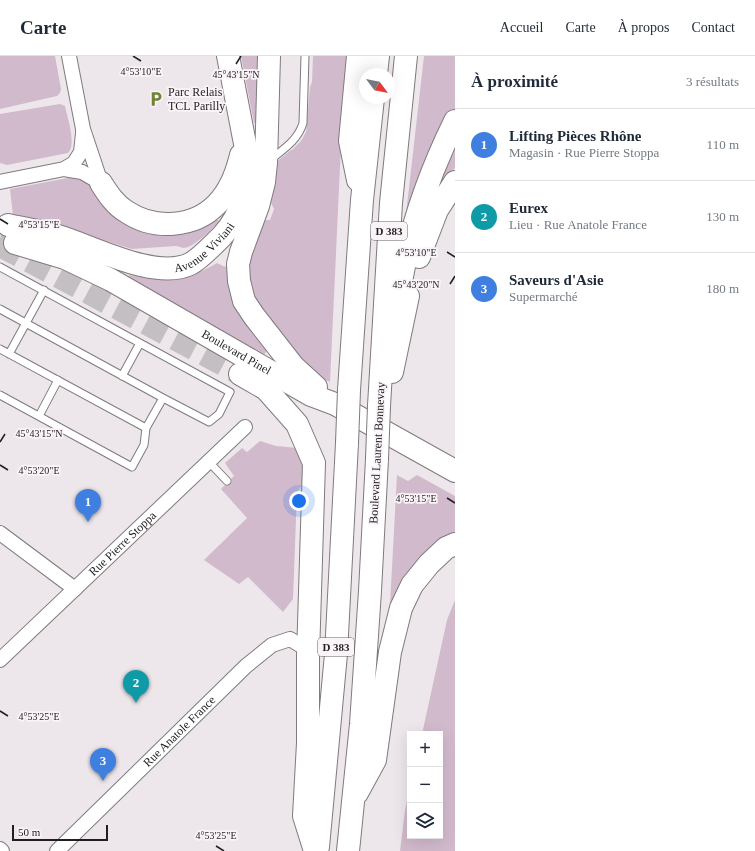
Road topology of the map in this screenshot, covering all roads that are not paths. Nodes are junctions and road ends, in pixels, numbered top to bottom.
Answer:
1 (69, 56) edge
2 (228, 56) edge
3 (269, 56) edge
4 (305, 56) edge
5 (358, 56) edge
6 (378, 56) edge
7 (406, 56) edge
8 (377, 68) edge
9 (372, 104) edge
10 (455, 122) edge
11 (83, 129) junction
12 (244, 140) junction
13 (266, 163) junction
14 (64, 169) junction
15 (0, 182) edge
16 (455, 182) edge
17 (101, 183) junction
18 (362, 200) junction
19 (253, 218) junction
20 (11, 234) joint
21 (190, 264) junction
22 (0, 266) edge
23 (44, 290) junction
24 (0, 309) edge
25 (26, 323) junction
26 (140, 343) junction
27 (0, 349) edge
28 (9, 354) junction
29 (392, 373) junction
30 (240, 374) tunnel mouth
31 (122, 376) junction
32 (58, 380) junction
33 (0, 395) edge
34 (342, 397) junction
35 (163, 398) junction
36 (384, 409) junction
37 (39, 416) junction
38 (245, 427) dead end
39 (146, 428) junction
40 (209, 462) junction
41 (453, 469) edge
42 (227, 481) dead end
43 (0, 533) edge
44 (455, 544) edge
45 (75, 589) junction
46 (308, 656) junction
47 (0, 660) edge
48 (353, 799) junction
49 (57, 851) edge
50 (316, 851) edge
51 (348, 851) edge

1 - 11 street
2 - 12 main road, Avenue Viviani
3 - 13 main road
4 - 13 lane
5 - 18 main road
6 - 8 main road
7 - 36 main road, Boulevard Laurent Bonnevay / D 383
9 - 18 main road, D 383
10 - 29 main road
11 - 14 street
11 - 17 street
12 - 17 main road
12 - 21 main road, Avenue Viviani
13 - 19 main road
14 - 15 street
14 - 17 street
16 - 29 main road
18 - 34 main road, D 383
19 - 21 main road
19 - 34 main road
20 - 21 main road, Avenue Viviani
20 - 34 main road, Boulevard Pinel
22 - 23 lane
23 - 25 lane
23 - 26 lane
24 - 25 lane
25 - 28 lane
25 - 31 lane
26 - 31 lane
26 - 35 lane
27 - 28 lane
28 - 32 lane
29 - 36 main road
30 - 46 main road
31 - 35 lane
32 - 37 lane
32 - 39 lane
33 - 37 lane
34 - 41 main road, Boulevard Pinel
34 - 50 main road, D 383, bridge
35 - 39 lane
36 - 48 main road, D 383
37 - 39 lane
38 - 40 street, Rue Pierre Stoppa
40 - 42 lane
40 - 45 street, Rue Pierre Stoppa
43 - 45 street
44 - 48 main road
45 - 47 street, Rue Pierre Stoppa
46 - 49 street, Rue Anatole France
46 - 50 main road
48 - 51 main road, D 383

